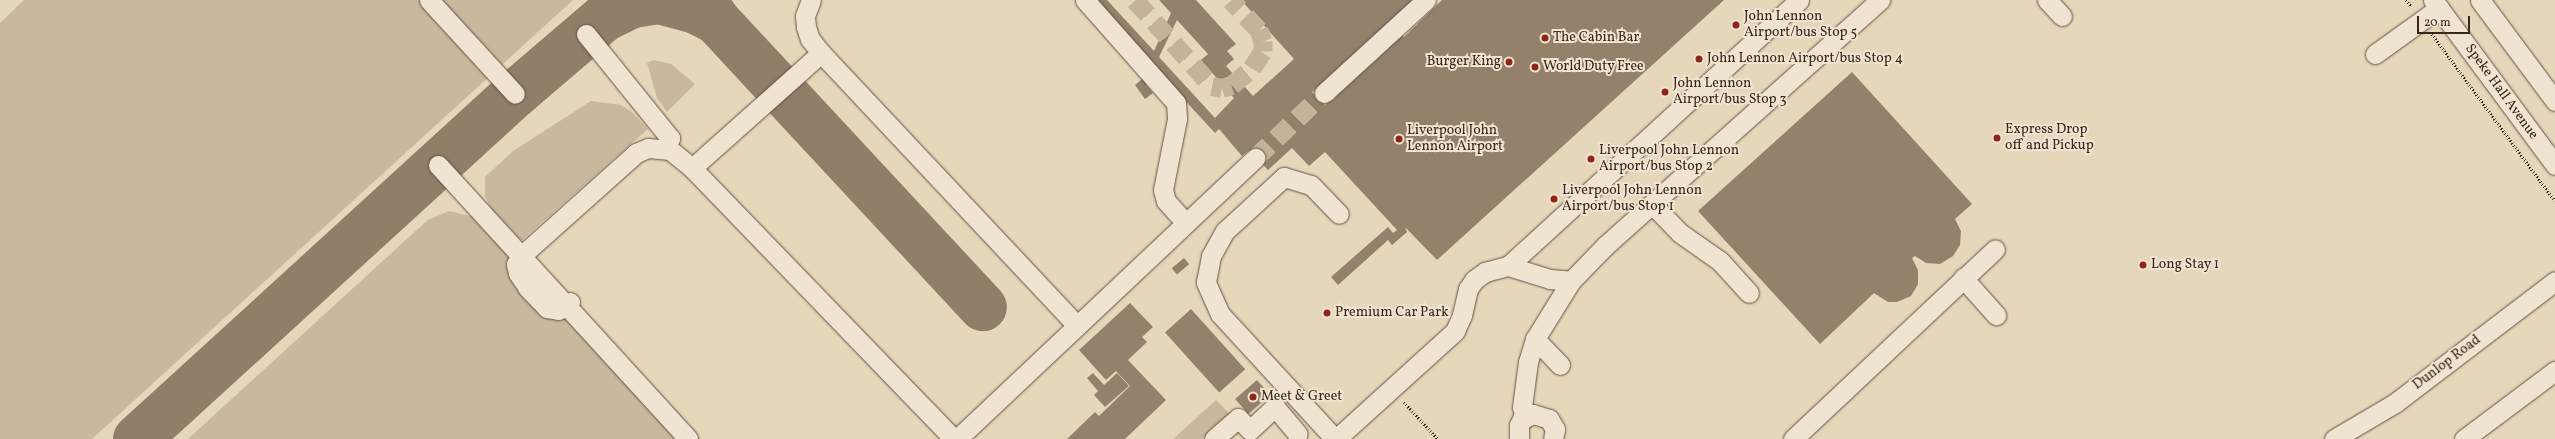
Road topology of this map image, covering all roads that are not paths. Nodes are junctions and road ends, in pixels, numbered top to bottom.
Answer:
1 (429, 0) edge
2 (811, 0) edge
3 (1085, 0) edge
4 (1426, 0) edge
5 (1799, 0) edge
6 (1880, 0) edge
7 (2047, 0) edge
8 (2480, 0) edge
9 (2436, 4) edge
10 (2062, 16) dead end
11 (586, 34) dead end
12 (821, 53) junction
13 (2375, 54) dead end
14 (1324, 93) tunnel mouth
15 (515, 94) dead end
16 (2555, 101) edge
17 (665, 149) junction
18 (1255, 158) tunnel mouth
19 (438, 165) dead end
20 (2555, 165) edge
21 (692, 168) junction
22 (1652, 204) junction
23 (1339, 214) dead end
24 (1186, 223) junction
25 (539, 240) junction
26 (1995, 249) dead end
27 (521, 256) junction
28 (1508, 266) junction
29 (1963, 278) junction
30 (1571, 281) junction
31 (2555, 281) edge
32 (1749, 293) dead end
33 (568, 303) junction
34 (1996, 315) dead end
35 (1077, 326) junction
36 (1535, 339) junction
37 (1560, 365) dead end
38 (2555, 371) edge
39 (1525, 418) junction
40 (2488, 432) edge
41 (1298, 434) dead end
42 (965, 438) edge
43 (688, 439) edge
44 (698, 439) edge
45 (1214, 439) edge
46 (1336, 439) edge
47 (1519, 439) edge
48 (1553, 439) edge
49 (1793, 439) edge
50 (2334, 439) edge
51 (2464, 439) edge

1 - 15 street
2 - 12 street
3 - 24 street
4 - 14 street
5 - 28 street
6 - 22 street
7 - 10 street
8 - 16 street
9 - 13 street
9 - 20 street, Speke Hall Avenue
11 - 17 street
12 - 21 street
12 - 35 street
17 - 21 street
17 - 25 street
18 - 24 street
19 - 27 street
21 - 42 street
22 - 30 street
22 - 32 street
23 - 46 street
24 - 35 street
25 - 27 street
25 - 33 street
26 - 29 street
27 - 33 street
28 - 30 street
28 - 46 street
29 - 34 street
29 - 49 street
30 - 36 street
31 - 50 street, Dunlop Road
33 - 43 street
33 - 44 street
35 - 42 street
36 - 37 street
36 - 39 street
38 - 40 street
39 - 47 street
39 - 48 street
40 - 51 street
41 - 45 street

